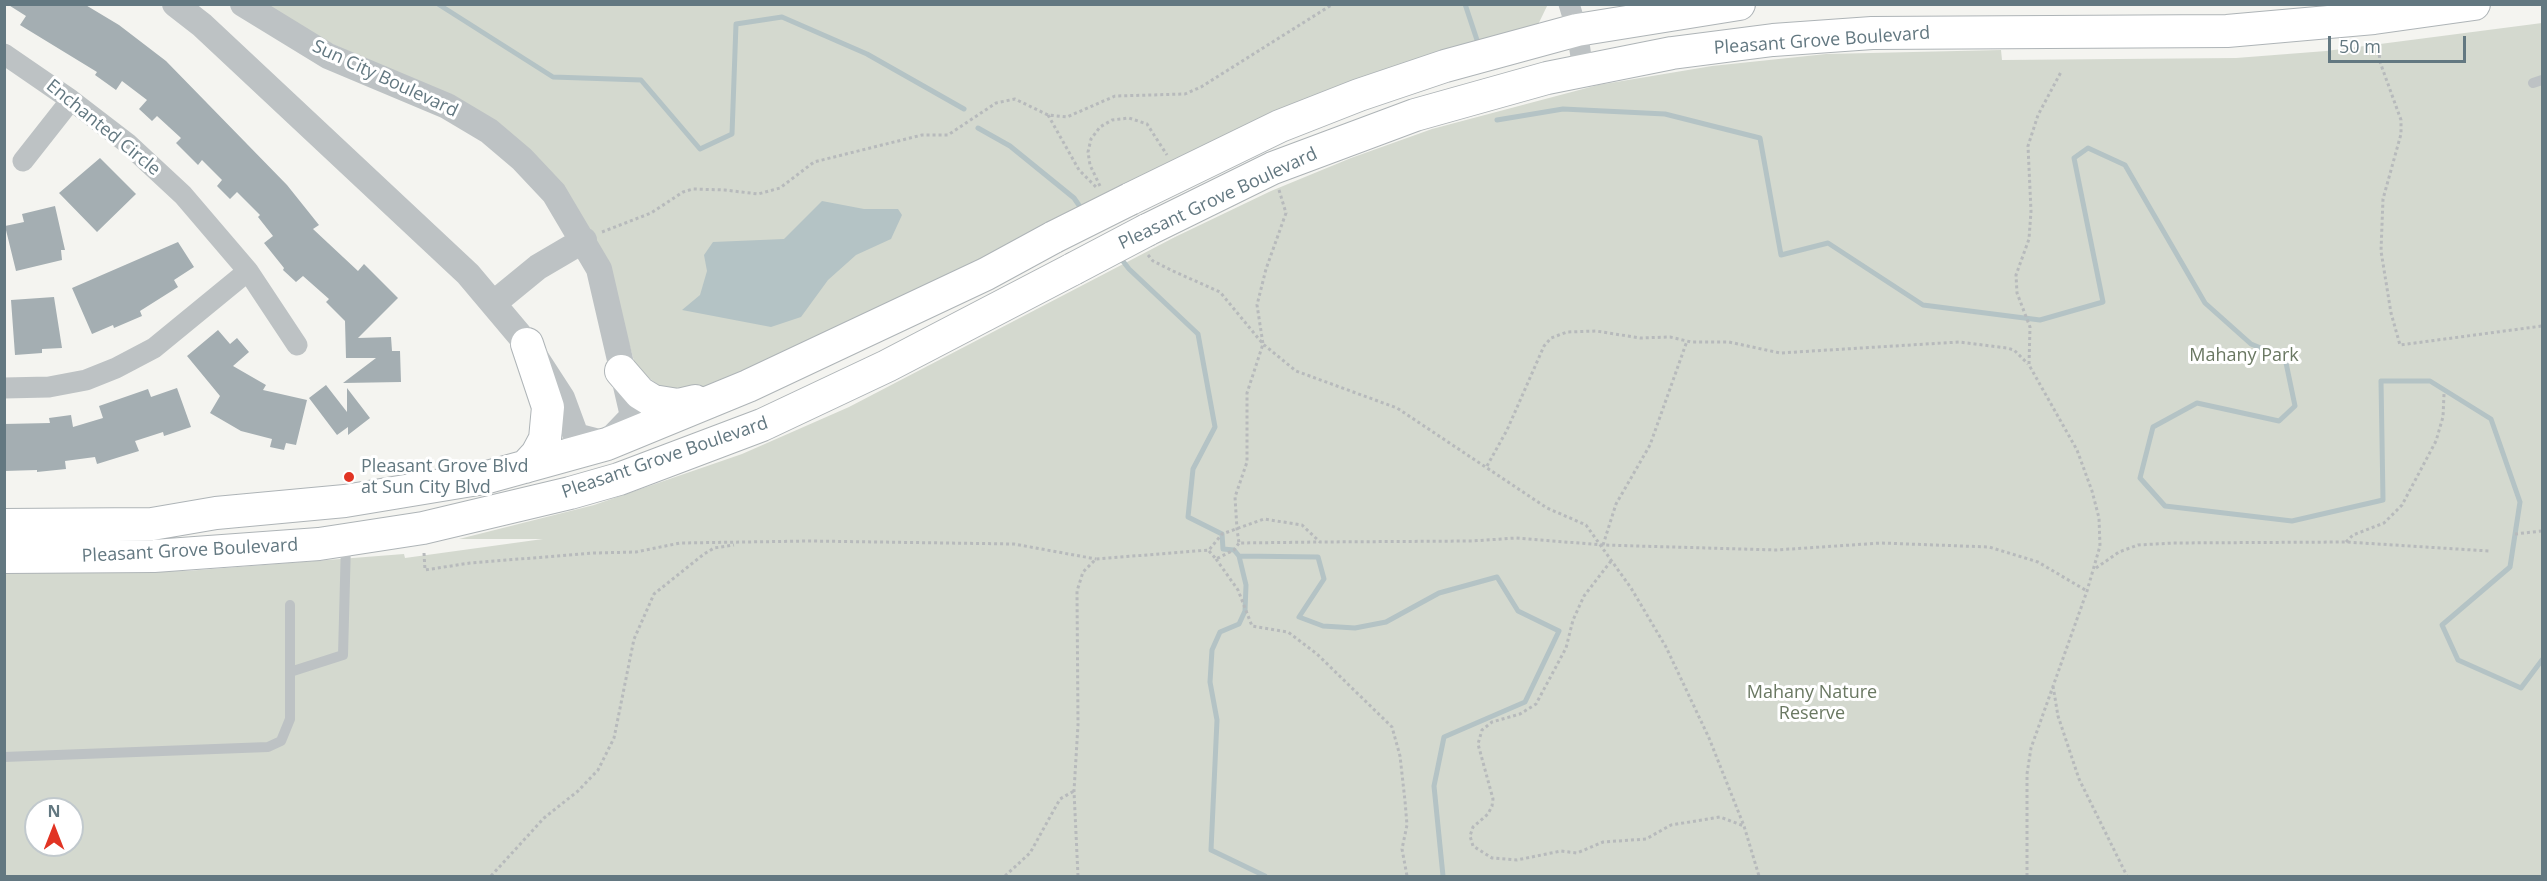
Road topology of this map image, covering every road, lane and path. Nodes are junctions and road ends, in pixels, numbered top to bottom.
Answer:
1 (175, 4) edge
2 (243, 4) edge
3 (1332, 4) edge
4 (1739, 4) edge
5 (2474, 4) edge
6 (1573, 17) edge
7 (2374, 18) junction
8 (4, 54) edge
9 (1583, 70) junction
10 (2061, 72) dead end
11 (71, 100) junction
12 (1048, 115) junction
13 (23, 161) dead end
14 (1273, 168) junction
15 (1178, 174) junction
16 (1098, 189) dead end
17 (1117, 197) junction
18 (584, 240) junction
19 (1147, 242) junction
20 (248, 271) junction
21 (494, 303) junction
22 (2542, 326) edge
23 (1687, 341) junction
24 (527, 344) junction
25 (1263, 344) junction
26 (297, 345) dead end
27 (2029, 365) junction
28 (621, 371) junction
29 (748, 386) junction
30 (4, 388) edge
31 (2444, 394) dead end
32 (607, 444) junction
33 (1487, 466) junction
34 (525, 467) junction
35 (619, 479) junction
36 (4, 525) edge
37 (423, 528) junction
38 (1237, 529) junction
39 (2542, 531) edge
40 (2515, 534) dead end
41 (346, 540) junction
42 (1320, 542) junction
43 (2346, 542) junction
44 (1239, 543) junction
45 (747, 544) junction
46 (1603, 545) junction
47 (1209, 550) junction
48 (2489, 551) dead end
49 (4, 557) edge
50 (1216, 559) junction
51 (1096, 560) junction
52 (1611, 561) junction
53 (2094, 569) junction
54 (2088, 591) junction
55 (290, 605) dead end
56 (290, 672) junction
57 (2053, 684) junction
58 (4, 757) edge
59 (1074, 791) junction
60 (1744, 826) junction
61 (491, 876) edge
62 (1005, 876) edge
63 (1078, 876) edge
64 (1407, 876) edge
65 (1759, 876) edge
66 (2027, 876) edge
67 (2127, 876) edge

1 - 21 street
2 - 18 street, Sun City Boulevard
3 - 12 path
4 - 6 main road, Pleasant Grove Boulevard
5 - 7 main road, Pleasant Grove Boulevard
6 - 9 street
6 - 15 main road, Pleasant Grove Boulevard
7 - 9 main road, Pleasant Grove Boulevard
7 - 22 path
8 - 11 street, Enchanted Circle
9 - 14 main road, Pleasant Grove Boulevard
10 - 27 path
11 - 13 street
11 - 20 street, Enchanted Circle
12 - 16 path
12 - 18 path
14 - 19 main road, Pleasant Grove Boulevard
14 - 25 path
15 - 17 main road, Pleasant Grove Boulevard
15 - 17 path
17 - 29 main road, Pleasant Grove Boulevard, bridge
18 - 21 street
18 - 28 street, Sun City Boulevard
19 - 25 path
19 - 35 main road, Pleasant Grove Boulevard, bridge
20 - 26 street, Enchanted Circle
20 - 30 street
21 - 24 street
23 - 27 path
23 - 33 path
23 - 46 path
24 - 32 street
24 - 34 main road
25 - 33 path
25 - 38 path
27 - 53 path
28 - 29 main road
28 - 32 street, Sun City Boulevard
29 - 32 main road, Pleasant Grove Boulevard
31 - 43 path
32 - 34 main road, Pleasant Grove Boulevard
32 - 35 street
33 - 46 path
34 - 36 main road, Pleasant Grove Boulevard
35 - 37 main road, Pleasant Grove Boulevard
37 - 41 main road, Pleasant Grove Boulevard
37 - 45 path
38 - 42 path
38 - 44 path
38 - 47 path
39 - 40 path
41 - 49 main road, Pleasant Grove Boulevard
41 - 56 lane
42 - 44 path
42 - 46 path
43 - 48 path
43 - 53 path
44 - 50 path
45 - 51 path
45 - 61 path
46 - 52 path
46 - 54 path
47 - 50 path
47 - 51 path
50 - 64 path
51 - 59 path
52 - 60 path
52 - 60 path
53 - 54 path
54 - 57 path
55 - 56 lane
56 - 58 lane
57 - 66 path
57 - 67 path
59 - 62 path
59 - 63 path
60 - 65 path

